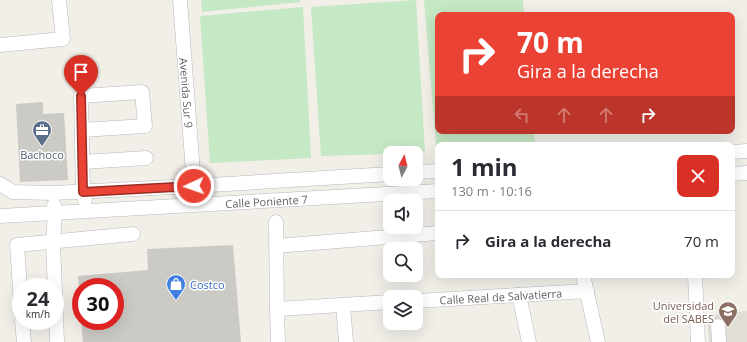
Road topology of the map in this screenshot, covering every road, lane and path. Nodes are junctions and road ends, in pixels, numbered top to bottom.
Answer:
1 (59, 0) edge
2 (180, 0) edge
3 (0, 45) edge
4 (82, 130) junction
5 (747, 151) edge
6 (735, 152) edge
7 (146, 158) dead end
8 (83, 162) junction
9 (435, 171) edge
10 (423, 172) edge
11 (747, 173) edge
12 (383, 174) edge
13 (735, 174) edge
14 (0, 184) edge
15 (194, 186) junction
16 (435, 191) edge
17 (83, 192) junction
18 (53, 193) junction
19 (87, 211) junction
20 (55, 213) junction
21 (0, 216) edge
22 (276, 222) dead end
23 (435, 233) edge
24 (133, 234) dead end
25 (53, 242) junction
26 (276, 246) junction
27 (19, 278) edge
28 (584, 278) edge
29 (694, 278) edge
30 (587, 291) junction
31 (519, 295) junction
32 (423, 301) edge
33 (383, 302) edge
34 (343, 305) junction
35 (277, 309) junction
36 (718, 326) dead end
37 (23, 330) edge
38 (24, 342) edge
39 (57, 342) edge
40 (278, 342) edge
41 (346, 342) edge
42 (530, 342) edge
43 (598, 342) edge
44 (698, 342) edge
45 (719, 342) edge

1 - 3 street
2 - 15 street, Avenida Sur 9
4 - 4 street
4 - 8 street
5 - 6 street
7 - 8 street
8 - 17 street
9 - 10 street
11 - 13 street
12 - 15 street, Calle Poniente 7
14 - 18 street, Calle Poniente 7
15 - 17 street, Calle Poniente 7
16 - 19 street, Calle Poniente 7
17 - 18 street, Calle Poniente 7
17 - 19 street
18 - 20 street
19 - 20 street, Calle Poniente 7
20 - 21 street, Calle Poniente 7
20 - 25 street
22 - 26 street
23 - 26 street
24 - 25 street
25 - 27 street
25 - 39 street
26 - 35 street
28 - 30 street
29 - 44 street
30 - 31 street, Calle Real de Salvatierra
30 - 43 street
31 - 32 street, Calle Real de Salvatierra
31 - 42 street
33 - 34 street
34 - 35 street
34 - 41 street
35 - 40 street
36 - 45 street
37 - 38 street

